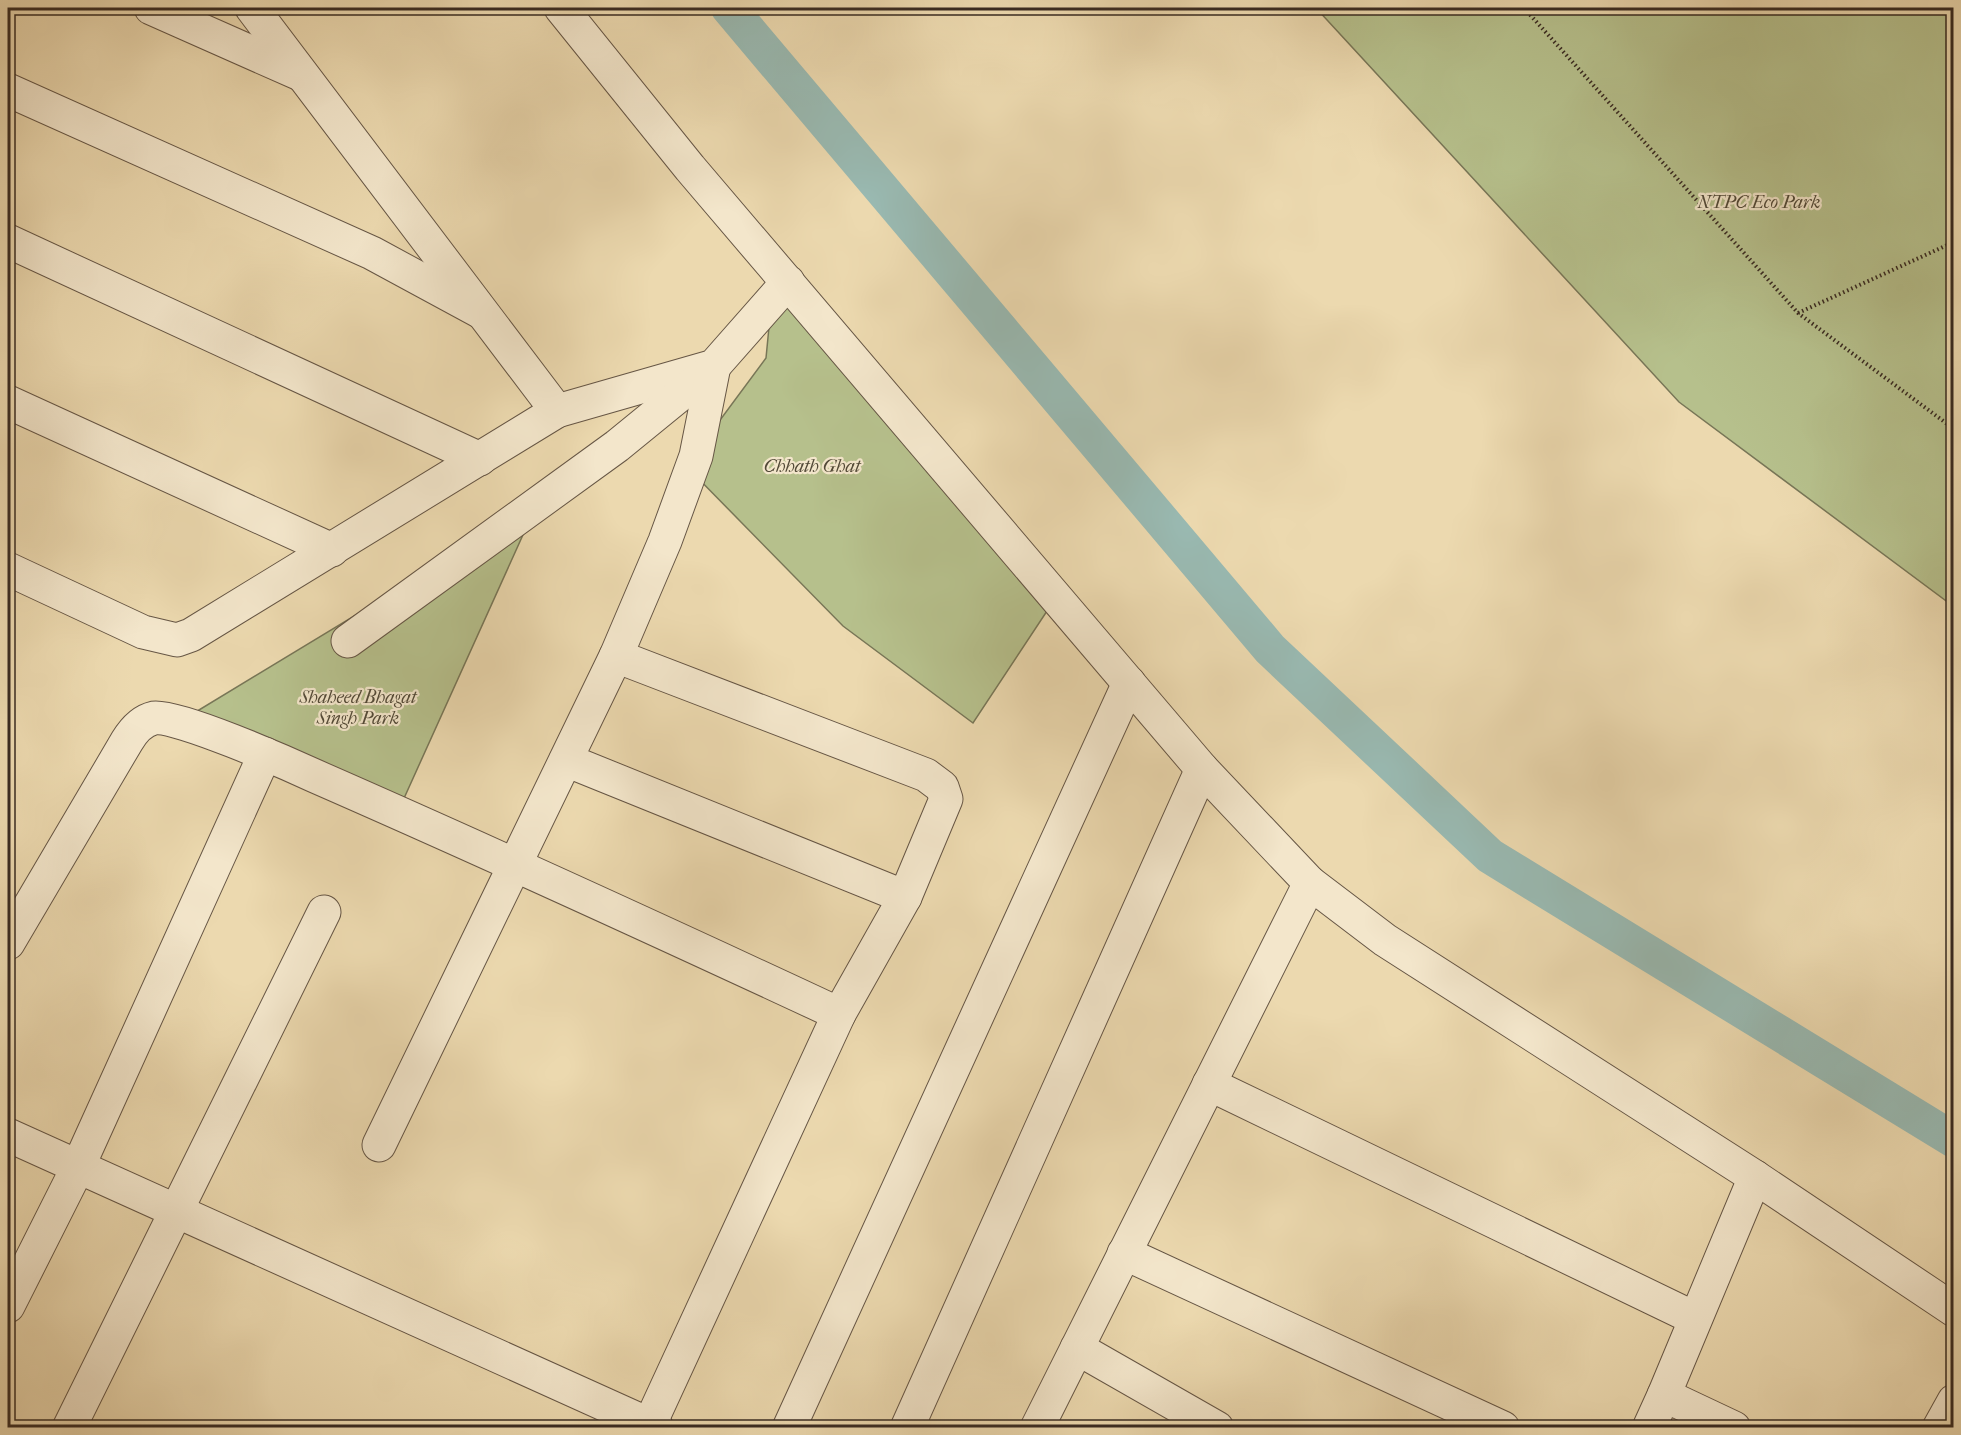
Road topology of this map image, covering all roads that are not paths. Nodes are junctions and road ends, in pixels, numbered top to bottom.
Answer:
1 (151, 8) edge
2 (252, 8) edge
3 (561, 8) edge
4 (304, 76) junction
5 (8, 90) edge
6 (8, 241) edge
7 (788, 282) junction
8 (481, 312) junction
9 (714, 366) junction
10 (8, 402) edge
11 (557, 411) junction
12 (480, 459) junction
13 (332, 550) junction
14 (8, 569) edge
15 (348, 640) dead end
16 (616, 656) junction
17 (1129, 683) junction
18 (265, 754) junction
19 (566, 760) junction
20 (1202, 769) junction
21 (515, 865) junction
22 (1310, 883) junction
23 (905, 897) junction
24 (324, 912) dead end
25 (8, 943) edge
26 (839, 1014) junction
27 (1209, 1084) junction
28 (8, 1135) edge
29 (379, 1145) dead end
30 (78, 1167) junction
31 (1755, 1177) junction
32 (177, 1211) junction
33 (1124, 1253) junction
34 (8, 1306) edge
35 (1953, 1310) edge
36 (1694, 1318) junction
37 (1077, 1347) junction
38 (1664, 1395) junction
39 (1953, 1401) edge
40 (652, 1426) edge
41 (69, 1428) edge
42 (789, 1428) edge
43 (907, 1428) edge
44 (1036, 1428) edge
45 (1217, 1428) edge
46 (1503, 1428) edge
47 (1648, 1428) edge
48 (1734, 1428) edge
49 (1939, 1428) edge

1 - 4 street
2 - 4 street
3 - 7 street
4 - 8 street
5 - 8 street
6 - 12 street
7 - 9 street
7 - 17 street
8 - 11 street
9 - 11 street
9 - 15 street
9 - 16 street
10 - 13 street
11 - 12 street
12 - 13 street
13 - 14 street
16 - 19 street
16 - 23 street
17 - 20 street
17 - 42 street
18 - 21 street
18 - 25 street
18 - 30 street
19 - 21 street
19 - 23 street
20 - 22 street
20 - 43 street
21 - 26 street
21 - 29 street
22 - 27 street
22 - 31 street
23 - 26 street
24 - 32 street
26 - 40 street
27 - 33 street
27 - 36 street
28 - 30 street
30 - 32 street
30 - 34 street
31 - 35 street
31 - 36 street
32 - 40 street
32 - 41 street
33 - 37 street
33 - 46 street
36 - 38 street
37 - 44 street
37 - 45 street
38 - 47 street
38 - 48 street
39 - 49 street

